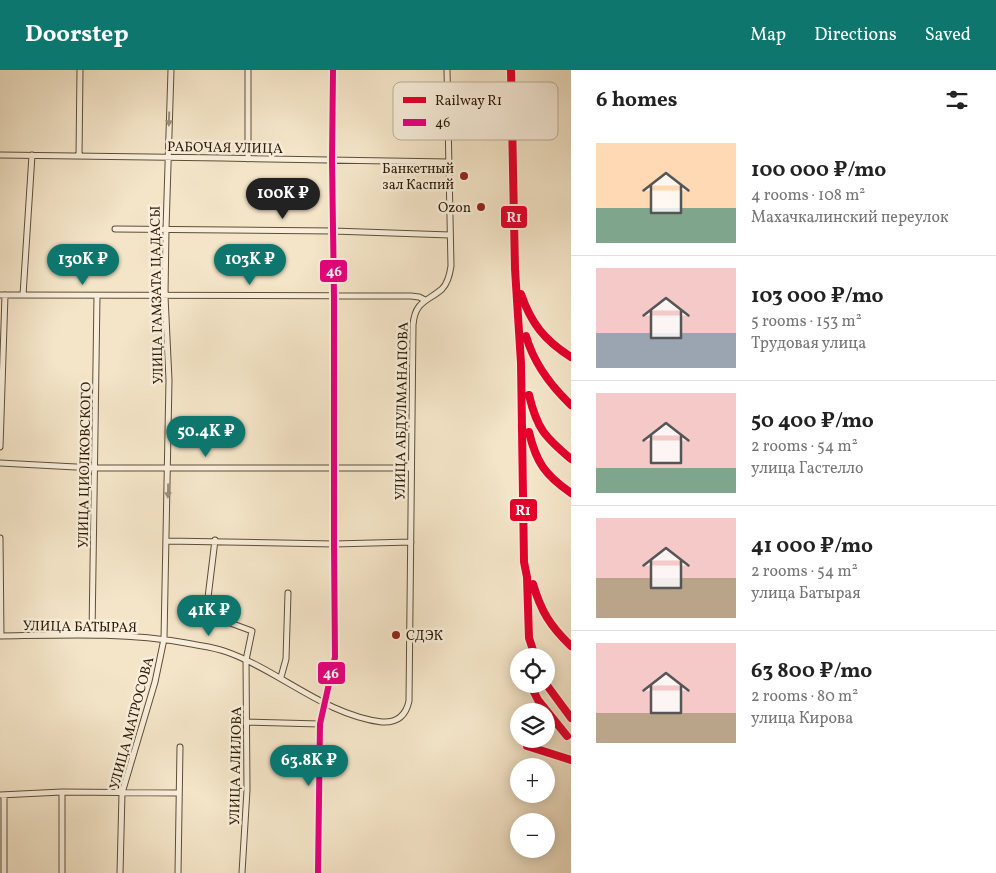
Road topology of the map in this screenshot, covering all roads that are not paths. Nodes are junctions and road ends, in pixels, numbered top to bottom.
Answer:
1 (80, 70) edge
2 (171, 70) edge
3 (248, 70) edge
4 (333, 70) edge
5 (449, 140) edge
6 (0, 155) edge
7 (32, 156) junction
8 (79, 156) junction
9 (168, 156) junction
10 (248, 159) junction
11 (332, 160) junction
12 (449, 162) junction
13 (115, 229) dead end
14 (166, 229) junction
15 (333, 231) junction
16 (450, 235) junction
17 (3, 295) edge
18 (23, 295) junction
19 (97, 296) junction
20 (165, 296) junction
21 (334, 296) junction
22 (424, 300) junction
23 (0, 447) edge
24 (0, 463) edge
25 (334, 467) junction
26 (95, 468) junction
27 (168, 468) junction
28 (411, 468) junction
29 (0, 538) edge
30 (215, 540) junction
31 (166, 541) junction
32 (411, 542) junction
33 (334, 544) junction
34 (288, 593) dead end
35 (92, 634) junction
36 (0, 636) edge
37 (164, 640) junction
38 (246, 660) junction
39 (281, 677) junction
40 (324, 703) junction
41 (407, 708) joint
42 (248, 722) junction
43 (320, 724) junction
44 (180, 747) dead end
45 (62, 792) junction
46 (122, 793) junction
47 (179, 794) junction
48 (2, 795) edge
49 (4, 873) edge
50 (62, 873) edge
51 (120, 873) edge
52 (178, 873) edge
53 (242, 873) edge
54 (318, 873) edge

1 - 8 street
2 -> 9 street, УЛИЦА ГАМЗАТА ЦАДАСЫ
3 - 10 street
4 - 11 street
5 - 12 street, УЛИЦА АБДУЛМАНАПОВА
6 - 7 street, РАБОЧАЯ УЛИЦА
7 - 8 street, РАБОЧАЯ УЛИЦА
7 - 18 street
8 - 9 street, РАБОЧАЯ УЛИЦА
9 - 10 street, РАБОЧАЯ УЛИЦА
9 - 14 street, УЛИЦА ГАМЗАТА ЦАДАСЫ
10 - 11 street, РАБОЧАЯ УЛИЦА
11 - 12 street, РАБОЧАЯ УЛИЦА
11 - 15 street
12 - 16 street, УЛИЦА АБДУЛМАНАПОВА
13 - 14 street
14 - 15 street
14 - 20 street, УЛИЦА ГАМЗАТА ЦАДАСЫ
15 - 16 street
15 - 21 street
16 - 22 street, УЛИЦА АБДУЛМАНАПОВА
17 - 18 street
17 - 23 street
18 - 19 street
19 - 20 street
19 - 26 street, УЛИЦА ЦИОЛКОВСКОГО
20 - 21 street
20 - 27 street, УЛИЦА ГАМЗАТА ЦАДАСЫ
21 - 22 street
21 - 25 street
22 - 28 street, УЛИЦА АБДУЛМАНАПОВА
24 - 26 street
25 - 27 street
25 - 28 street
25 - 33 street
26 - 27 street
26 - 35 street, УЛИЦА ЦИОЛКОВСКОГО
27 -> 31 street, УЛИЦА ГАМЗАТА ЦАДАСЫ
28 - 32 street, УЛИЦА АБДУЛМАНАПОВА
29 - 36 street
30 - 31 street
30 - 33 street
30 - 38 street, УЛИЦА АЛИЛОВА
31 - 37 street, УЛИЦА ГАМЗАТА ЦАДАСЫ
32 - 33 street
32 - 41 street, УЛИЦА АБДУЛМАНАПОВА
33 - 40 street
34 - 39 street
35 - 36 street, УЛИЦА БАТЫРАЯ
35 - 37 street, УЛИЦА БАТЫРАЯ
37 - 38 street, УЛИЦА БАТЫРАЯ
37 - 46 street, УЛИЦА МАТРОСОВА
38 - 39 street, УЛИЦА БАТЫРАЯ
38 - 42 street, УЛИЦА АЛИЛОВА
39 - 40 street, УЛИЦА БАТЫРАЯ
40 - 41 street, УЛИЦА БАТЫРАЯ
40 - 43 street
42 - 43 street
42 - 53 street, УЛИЦА АЛИЛОВА
43 - 54 street
44 - 47 street
45 - 46 street
45 - 48 street
45 - 50 street
46 - 47 street
46 - 51 street, УЛИЦА МАТРОСОВА
47 - 52 street
48 - 49 street

